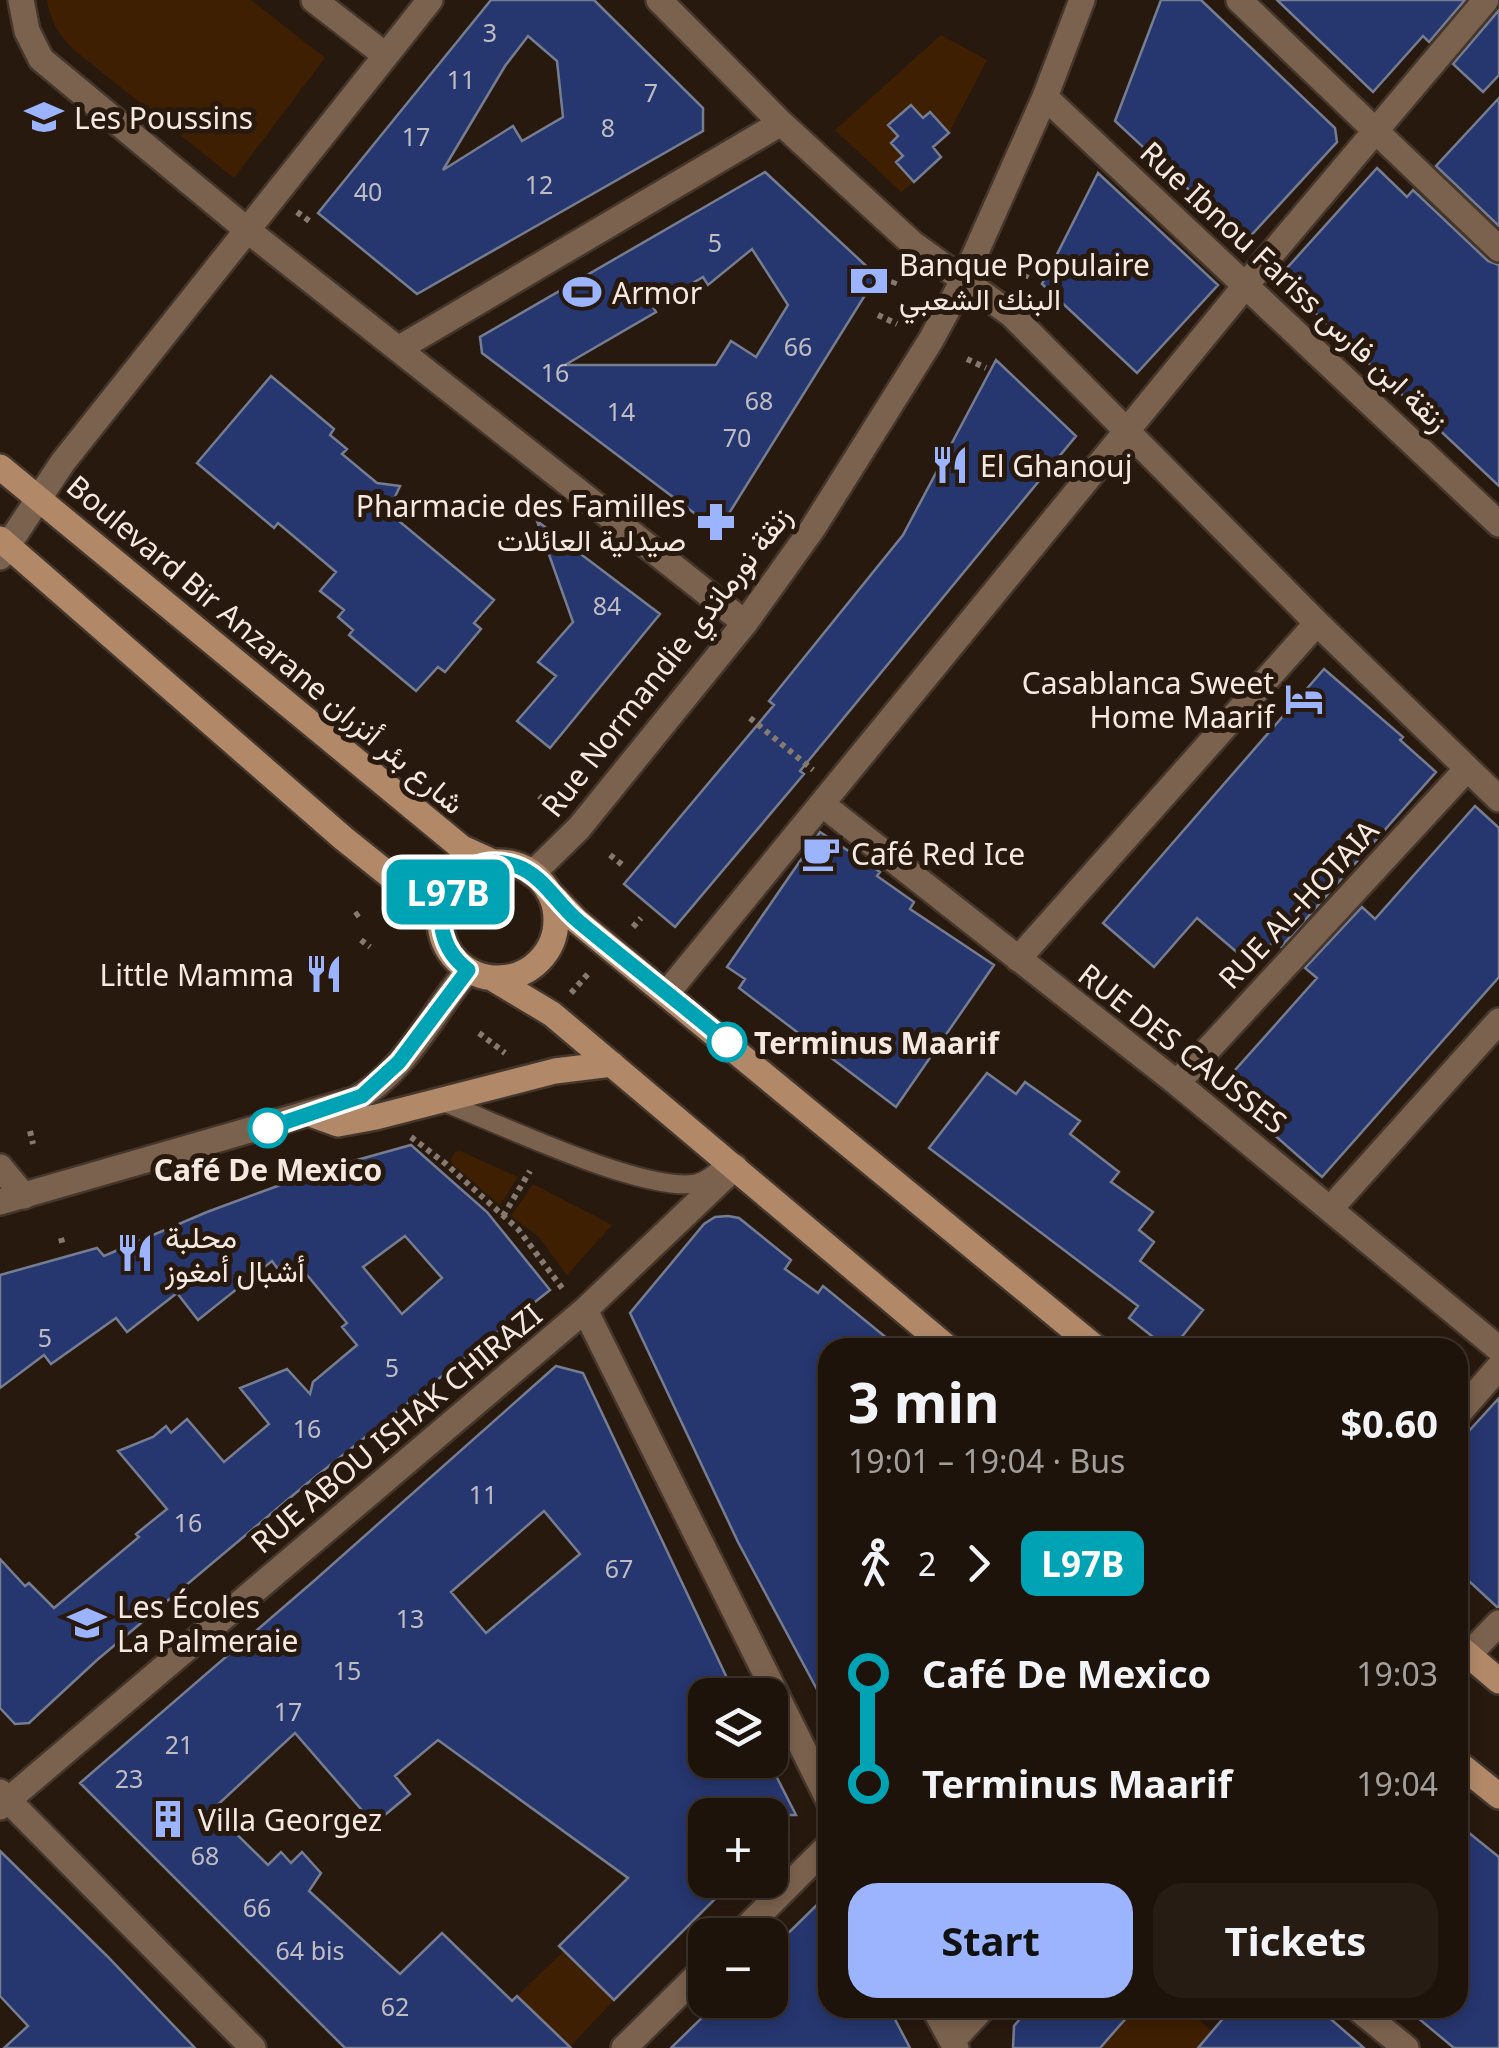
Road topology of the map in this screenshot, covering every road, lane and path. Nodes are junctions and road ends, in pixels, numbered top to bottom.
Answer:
1 (21, 0) edge
2 (314, 0) edge
3 (430, 0) edge
4 (659, 0) edge
5 (1082, 0) edge
6 (1239, 0) edge
7 (1486, 0) edge
8 (385, 55) junction
9 (1046, 97) junction
10 (781, 124) junction
11 (1374, 130) junction
12 (298, 212) dead end
13 (312, 223) dead end
14 (246, 229) junction
15 (1499, 249) edge
16 (964, 279) junction
17 (1247, 284) junction
18 (878, 315) dead end
19 (897, 324) dead end
20 (398, 349) junction
21 (968, 359) dead end
22 (986, 368) dead end
23 (1127, 430) junction
24 (0, 467) edge
25 (38, 498) junction
26 (1499, 524) edge
27 (2, 547) edge
28 (744, 623) junction
29 (1318, 623) junction
30 (750, 718) dead end
31 (1468, 768) junction
32 (813, 770) dead end
33 (539, 796) dead end
34 (1499, 799) edge
35 (822, 804) junction
36 (552, 807) dead end
37 (610, 854) dead end
38 (495, 863) junction
39 (625, 867) dead end
40 (540, 882) junction
41 (641, 918) dead end
42 (440, 924) junction
43 (633, 927) dead end
44 (360, 940) dead end
45 (370, 947) dead end
46 (1018, 960) junction
47 (480, 974) junction
48 (588, 974) dead end
49 (571, 993) dead end
50 (667, 993) junction
51 (1499, 1021) edge
52 (478, 1032) dead end
53 (515, 1061) dead end
54 (612, 1064) junction
55 (1177, 1083) junction
56 (441, 1102) junction
57 (313, 1115) junction
58 (30, 1131) dead end
59 (410, 1136) dead end
60 (33, 1144) dead end
61 (732, 1164) junction
62 (0, 1167) edge
63 (530, 1171) dead end
64 (12, 1199) edge
65 (1331, 1208) junction
66 (503, 1216) junction
67 (565, 1292) dead end
68 (585, 1310) junction
69 (936, 1338) edge
70 (1084, 1338) edge
71 (1499, 1349) edge
72 (1499, 1367) edge
73 (1468, 1403) edge
74 (1499, 1622) edge
75 (1468, 1647) edge
76 (1468, 1655) edge
77 (1499, 1681) edge
78 (1468, 1771) edge
79 (818, 1779) edge
80 (1499, 1796) edge
81 (3, 1800) edge
82 (818, 1856) edge
83 (755, 1918) edge
84 (688, 1985) edge
85 (940, 2018) edge
86 (975, 2018) edge
87 (1370, 2018) edge
88 (954, 2044) edge
89 (253, 2048) edge
90 (624, 2048) edge
91 (1406, 2048) edge

1 - 14 street
2 - 8 street
3 - 8 street
4 - 10 street
5 - 9 street, Rue Normandie زنقة نورماندي
6 - 11 street
7 - 11 street
8 - 14 street
9 - 16 street, Rue Normandie زنقة نورماندي
9 - 17 street, Rue Ibnou Fariss زنقة ابن فارس
10 - 16 street
10 - 20 street
11 - 15 street
11 - 17 street
12 - 13 path
14 - 20 street
14 - 25 street
16 - 23 street
16 - 28 street, Rue Normandie زنقة نورماندي
17 - 23 street
17 - 26 street, Rue Ibnou Fariss زنقة ابن فارس
18 - 19 path
20 - 28 street
21 - 22 path
23 - 29 street
23 - 35 street
24 - 25 main road, Boulevard Bir Anzarane شارع بئر أنزران
25 - 27 street
25 - 38 main road, Boulevard Bir Anzarane شارع بئر أنزران
27 - 42 main road
28 - 40 street, Rue Normandie زنقة نورماندي
29 - 31 street
29 - 46 street
30 - 32 path
31 - 34 street
31 - 55 street, RUE AL-HOTAIA
33 - 36 path
35 - 46 street, RUE DES CAUSSES
35 - 50 street
37 - 39 path
38 - 40 main road
38 - 42 main road
40 - 47 main road
40 - 50 main road
41 - 43 path
42 - 47 main road
44 - 45 path
46 - 55 street, RUE DES CAUSSES
47 - 54 main road
47 - 57 street
48 - 49 path
50 - 70 main road
51 - 65 street
52 - 53 path
54 - 56 main road
54 - 61 main road
55 - 65 street, RUE DES CAUSSES
56 - 57 main road
56 - 61 lane
57 - 64 street
58 - 60 path
59 - 66 path
61 - 68 street, RUE ABOU ISHAK CHIRAZI
61 - 69 main road
62 - 64 street
63 - 66 path
65 - 71 street, RUE DES CAUSSES
66 - 67 path
68 - 79 street
68 - 81 street, RUE ABOU ISHAK CHIRAZI
72 - 73 street
74 - 75 street
76 - 77 main road
78 - 80 main road
81 - 89 street
82 - 83 street
84 - 90 street
85 - 88 street
86 - 88 street
87 - 91 street

